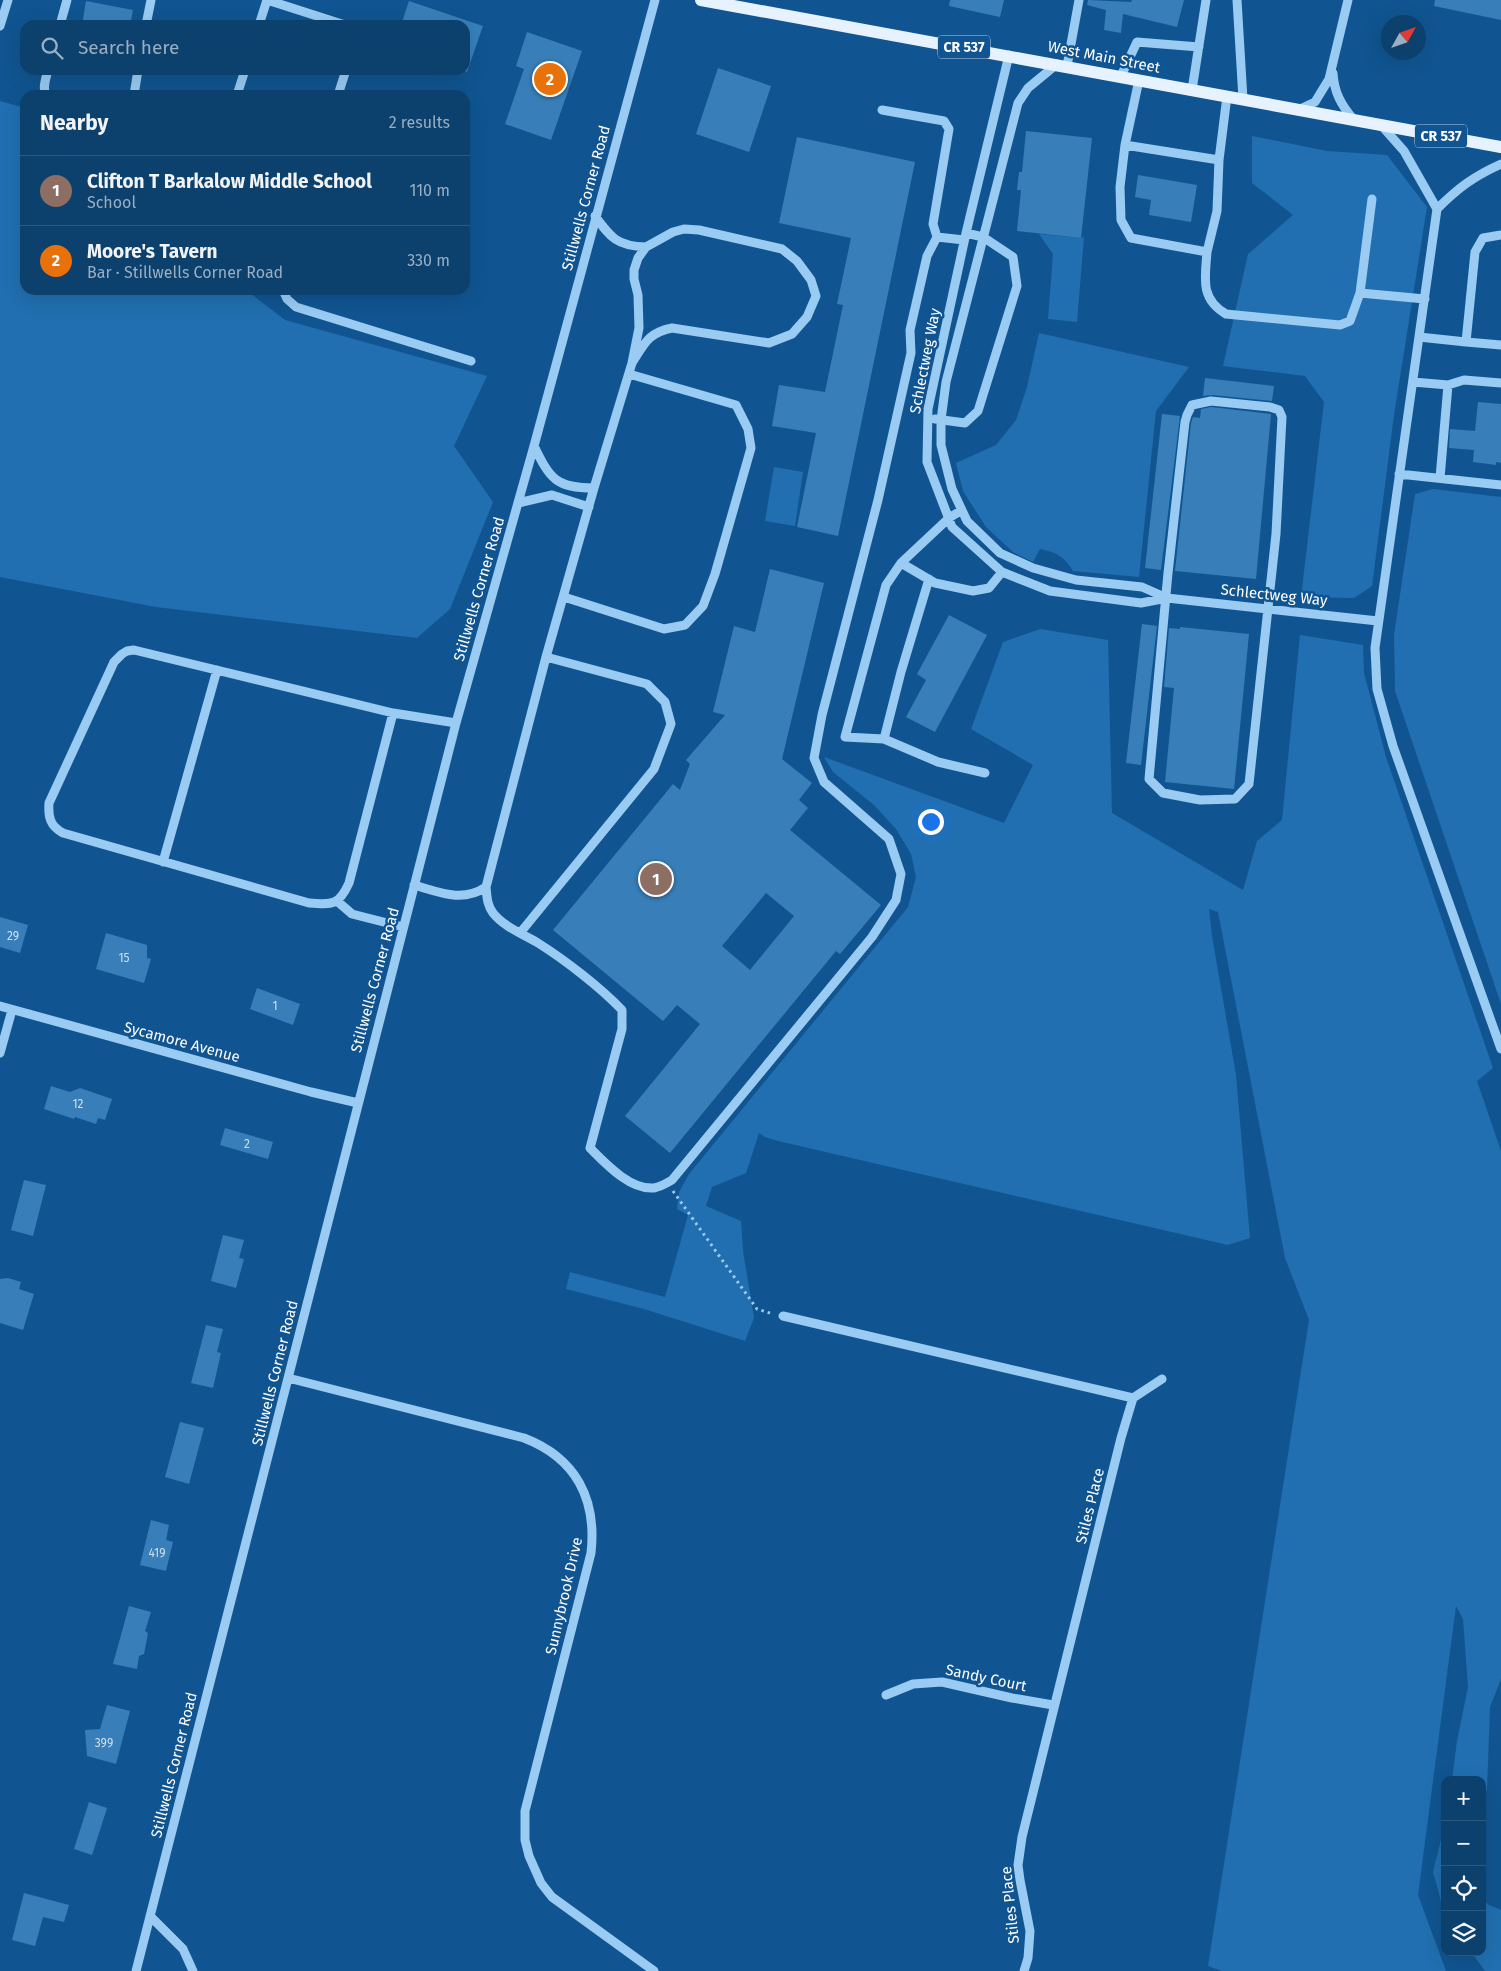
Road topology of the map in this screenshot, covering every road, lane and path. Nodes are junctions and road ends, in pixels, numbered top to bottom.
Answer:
1 (8, 0) edge
2 (67, 0) edge
3 (151, 0) edge
4 (267, 0) edge
5 (654, 0) edge
6 (701, 0) edge
7 (1079, 0) edge
8 (1206, 0) edge
9 (1237, 0) edge
10 (1348, 1) edge
11 (61, 20) edge
12 (147, 20) edge
13 (261, 20) edge
14 (329, 20) edge
15 (0, 26) edge
16 (1199, 46) junction
17 (1009, 55) junction
18 (1062, 65) junction
19 (1333, 70) junction
20 (46, 75) edge
21 (137, 75) edge
22 (243, 75) edge
23 (344, 75) edge
24 (1121, 76) junction
25 (1139, 80) junction
26 (44, 90) edge
27 (135, 90) edge
28 (239, 90) edge
29 (340, 90) edge
30 (1192, 90) junction
31 (1227, 96) junction
32 (1242, 99) junction
33 (1300, 109) junction
34 (882, 110) dead end
35 (1354, 120) junction
36 (1381, 125) junction
37 (1125, 145) junction
38 (1501, 147) edge
39 (1218, 160) junction
40 (1501, 164) edge
41 (1372, 199) dead end
42 (1437, 210) junction
43 (595, 216) junction
44 (1501, 235) edge
45 (937, 237) junction
46 (965, 237) junction
47 (983, 237) junction
48 (646, 247) junction
49 (1207, 252) junction
50 (1360, 293) junction
51 (285, 295) edge
52 (1424, 299) junction
53 (1419, 337) junction
54 (1466, 342) junction
55 (1501, 345) edge
56 (471, 361) dead end
57 (632, 362) junction
58 (629, 374) junction
59 (1413, 382) junction
60 (1501, 383) edge
61 (1448, 385) junction
62 (928, 418) junction
63 (940, 420) junction
64 (534, 446) junction
65 (1399, 474) junction
66 (1440, 478) junction
67 (1501, 485) edge
68 (594, 488) junction
69 (518, 504) junction
70 (589, 507) junction
71 (962, 510) junction
72 (948, 518) junction
73 (901, 563) junction
74 (1002, 572) junction
75 (929, 579) junction
76 (564, 597) junction
77 (1167, 598) junction
78 (1267, 608) junction
79 (1378, 621) junction
80 (546, 657) junction
81 (217, 670) junction
82 (394, 713) junction
83 (456, 723) junction
84 (884, 739) junction
85 (985, 773) dead end
86 (162, 862) junction
87 (414, 885) junction
88 (486, 887) junction
89 (337, 901) junction
90 (403, 927) junction
91 (520, 933) junction
92 (0, 1006) edge
93 (12, 1010) junction
94 (1501, 1049) edge
95 (0, 1053) edge
96 (358, 1103) junction
97 (667, 1183) junction
98 (783, 1316) joint
99 (288, 1378) junction
100 (1162, 1379) dead end
101 (1133, 1398) junction
102 (886, 1695) dead end
103 (1053, 1705) junction
104 (150, 1916) junction
105 (136, 1971) edge
106 (193, 1971) edge
107 (654, 1971) edge
108 (1024, 1971) edge

1 - 15 street
2 - 11 street
3 - 12 street
4 - 13 street
4 - 14 street
5 - 43 street, Stillwells Corner Road
6 - 17 main road, West Main Street / CR 537
7 - 18 street
8 - 16 street
9 - 32 street
10 - 19 street
16 - 24 street
16 - 30 street
17 - 18 main road, West Main Street / CR 537
17 - 46 street, Schlectweg Way
18 - 24 main road, West Main Street / CR 537
18 - 47 street, Schlectweg Way
19 - 33 street
19 - 35 street
20 - 26 street
21 - 27 street
22 - 28 street
23 - 29 street
24 - 25 main road, West Main Street / CR 537
25 - 30 main road, West Main Street / CR 537
25 - 37 street
30 - 31 main road, West Main Street / CR 537
31 - 32 main road, West Main Street / CR 537
31 - 39 street
32 - 33 main road, West Main Street / CR 537
33 - 35 main road, West Main Street / CR 537
34 - 45 street
35 - 36 main road, West Main Street / CR 537
36 - 38 main road, West Main Street / CR 537
36 - 42 street
37 - 39 street
37 - 49 street
39 - 49 street
40 - 42 street
41 - 50 street
42 - 52 street
43 - 48 street
43 - 64 street, Stillwells Corner Road
44 - 54 street
45 - 46 street
45 - 97 street
46 - 47 street
46 - 62 street, Schlectweg Way
47 - 63 street, Schlectweg Way
47 - 63 street
48 - 57 street
48 - 57 street
49 - 50 street
50 - 52 street
51 - 56 street
52 - 53 street
53 - 54 street
53 - 59 street
54 - 55 street
57 - 58 street
58 - 68 street
58 - 76 street
59 - 61 street
59 - 65 street
60 - 61 street
61 - 66 street
62 - 63 street
62 - 72 street, Schlectweg Way
63 - 71 street, Schlectweg Way
64 - 68 street
64 - 69 street, Stillwells Corner Road
65 - 66 street
65 - 79 street
66 - 67 street
68 - 70 street
69 - 70 street
69 - 83 street, Stillwells Corner Road
70 - 76 street
71 - 72 street
71 - 77 street, Schlectweg Way
72 - 73 street
72 - 74 street, Schlectweg Way
73 - 75 street
73 - 84 street
74 - 75 street
74 - 77 street, Schlectweg Way
75 - 84 street
76 - 80 street
77 - 78 street, Schlectweg Way
77 - 78 street
77 - 78 street
78 - 79 street, Schlectweg Way
79 - 94 street
80 - 88 street
80 - 91 street
81 - 82 street
81 - 86 street
81 - 86 street
82 - 83 street
82 - 89 street
83 - 87 street, Stillwells Corner Road
84 - 85 street
86 - 89 street
87 - 88 street
87 - 90 street, Stillwells Corner Road
88 - 91 street
89 - 90 street
90 - 96 street, Stillwells Corner Road
91 - 97 street
92 - 93 street, Sycamore Avenue
93 - 95 street
93 - 96 street, Sycamore Avenue
96 - 99 street, Stillwells Corner Road
97 - 98 path
98 - 101 street
99 - 104 street, Stillwells Corner Road
99 - 107 street, Sunnybrook Drive
100 - 101 street
101 - 103 street, Stiles Place
102 - 103 street, Sandy Court
103 - 108 street, Stiles Place
104 - 105 street, Stillwells Corner Road
104 - 106 street

